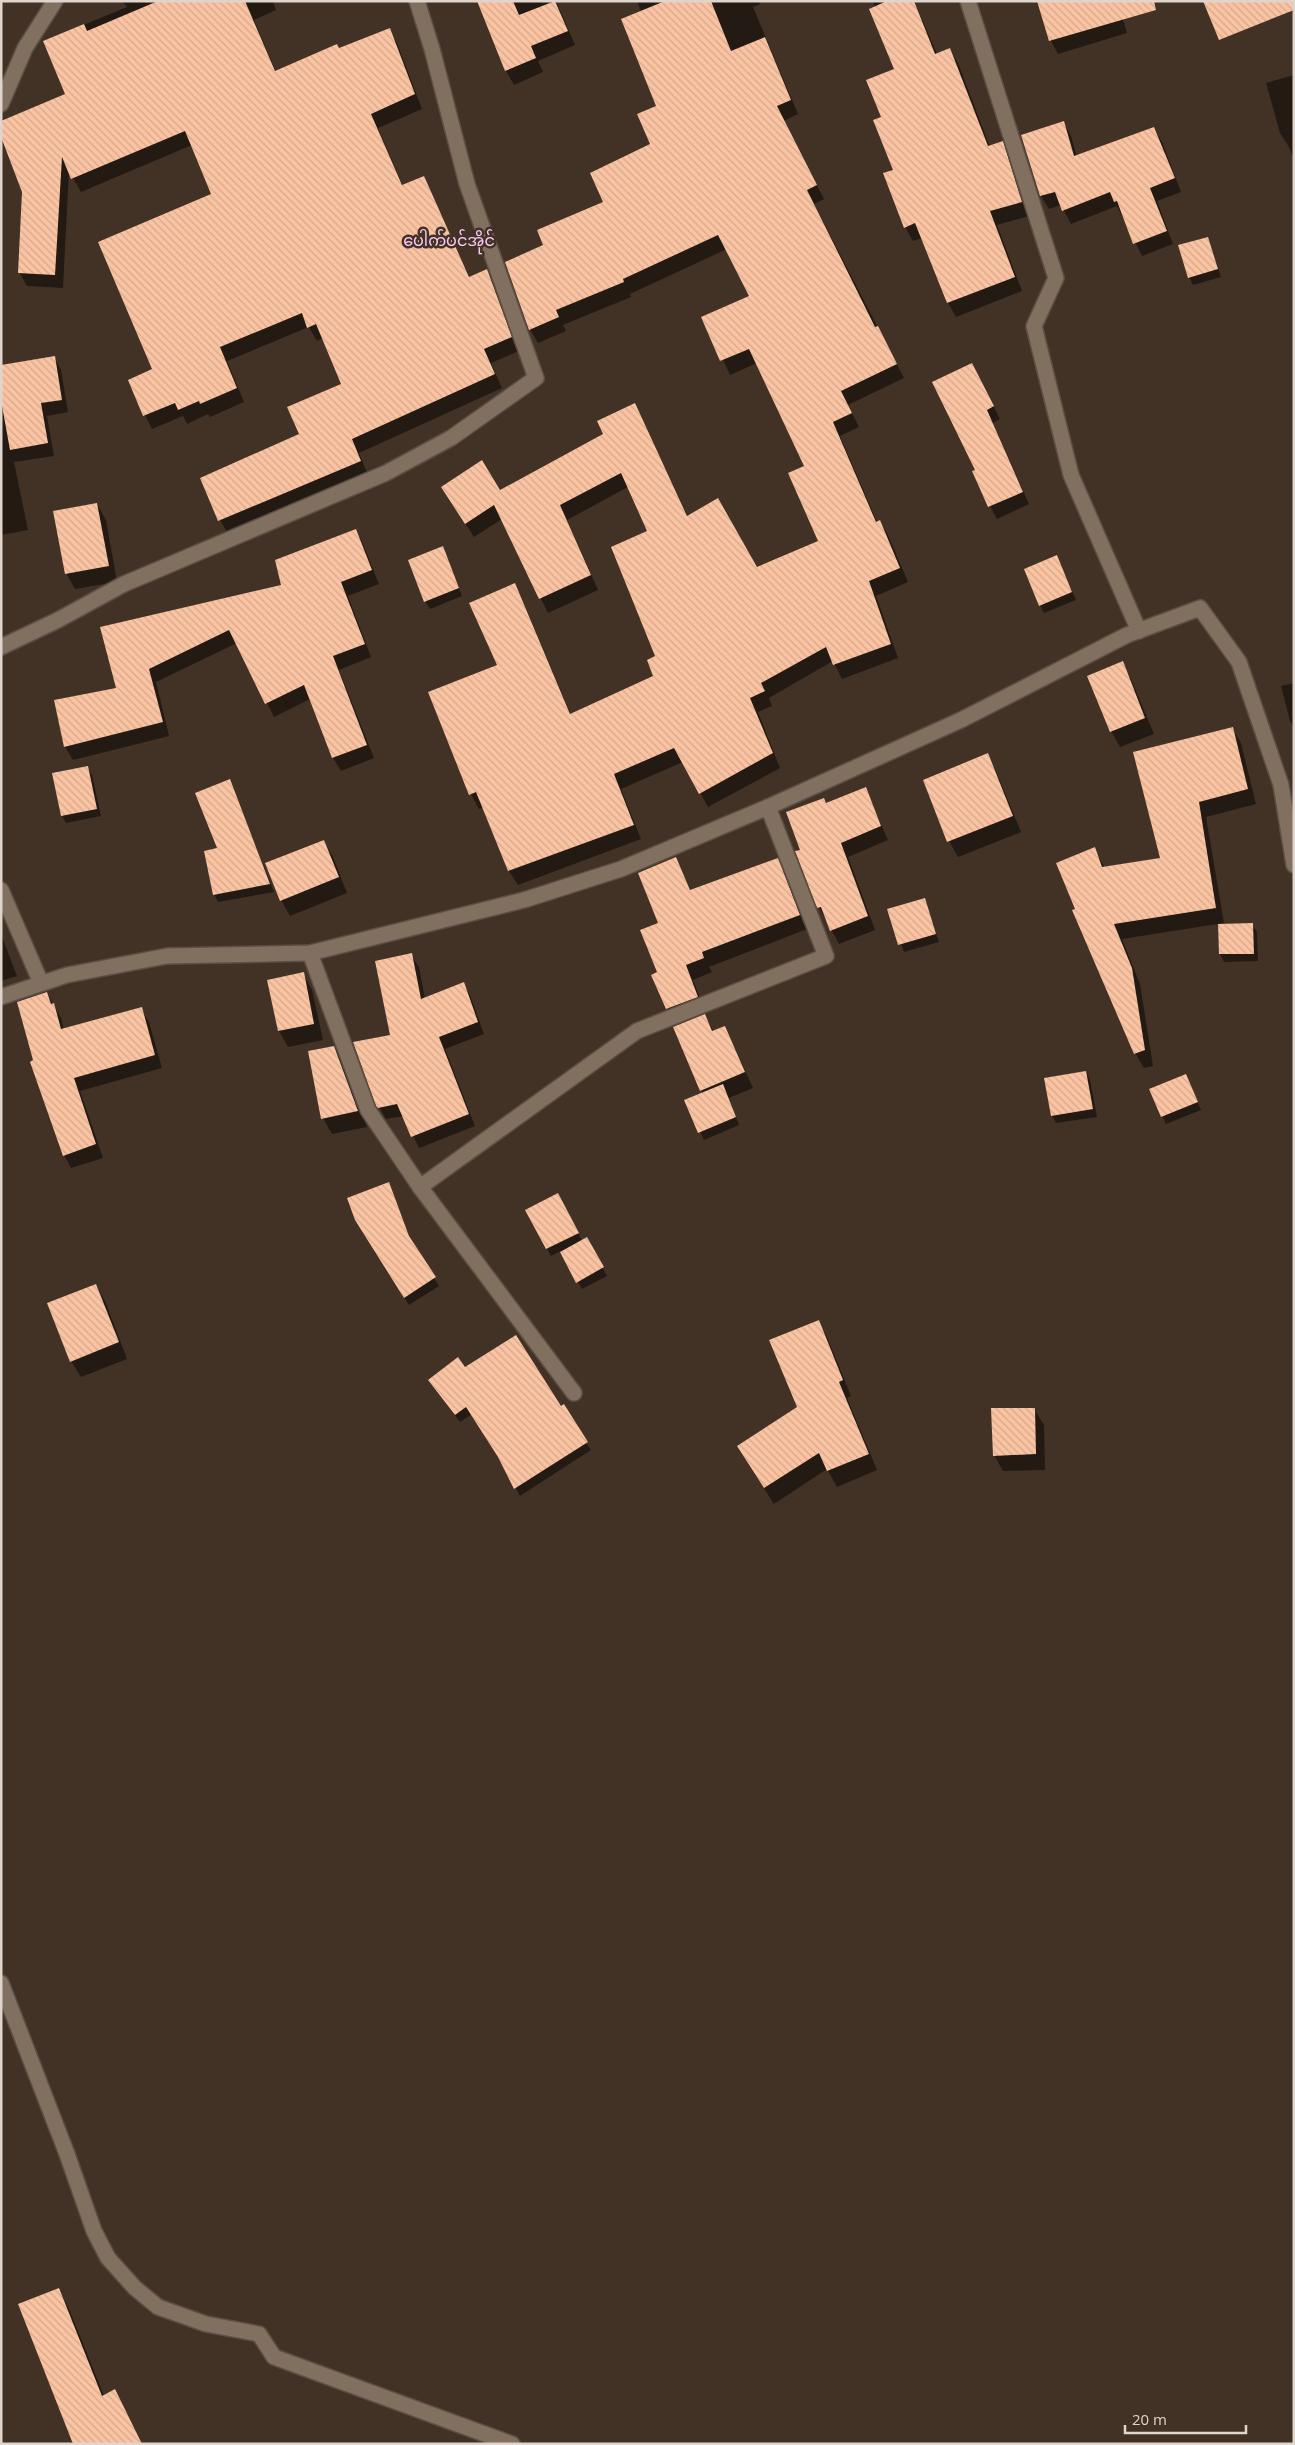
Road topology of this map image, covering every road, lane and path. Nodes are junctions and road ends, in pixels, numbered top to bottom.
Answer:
1 (54, 1) edge
2 (417, 1) edge
3 (968, 1) edge
4 (1, 104) edge
5 (1139, 631) junction
6 (1, 647) edge
7 (1287, 785) edge
8 (768, 808) junction
9 (1294, 865) edge
10 (1, 890) edge
11 (310, 953) junction
12 (41, 983) junction
13 (1, 996) edge
14 (420, 1187) junction
15 (574, 1393) dead end
16 (1, 1983) edge
17 (512, 2444) edge

1 - 4 street
2 - 6 street
3 - 5 street
5 - 7 street
5 - 8 street
7 - 9 street
8 - 11 street
8 - 14 street
10 - 12 street
11 - 12 street
11 - 14 street
12 - 13 street
14 - 15 street
16 - 17 street

